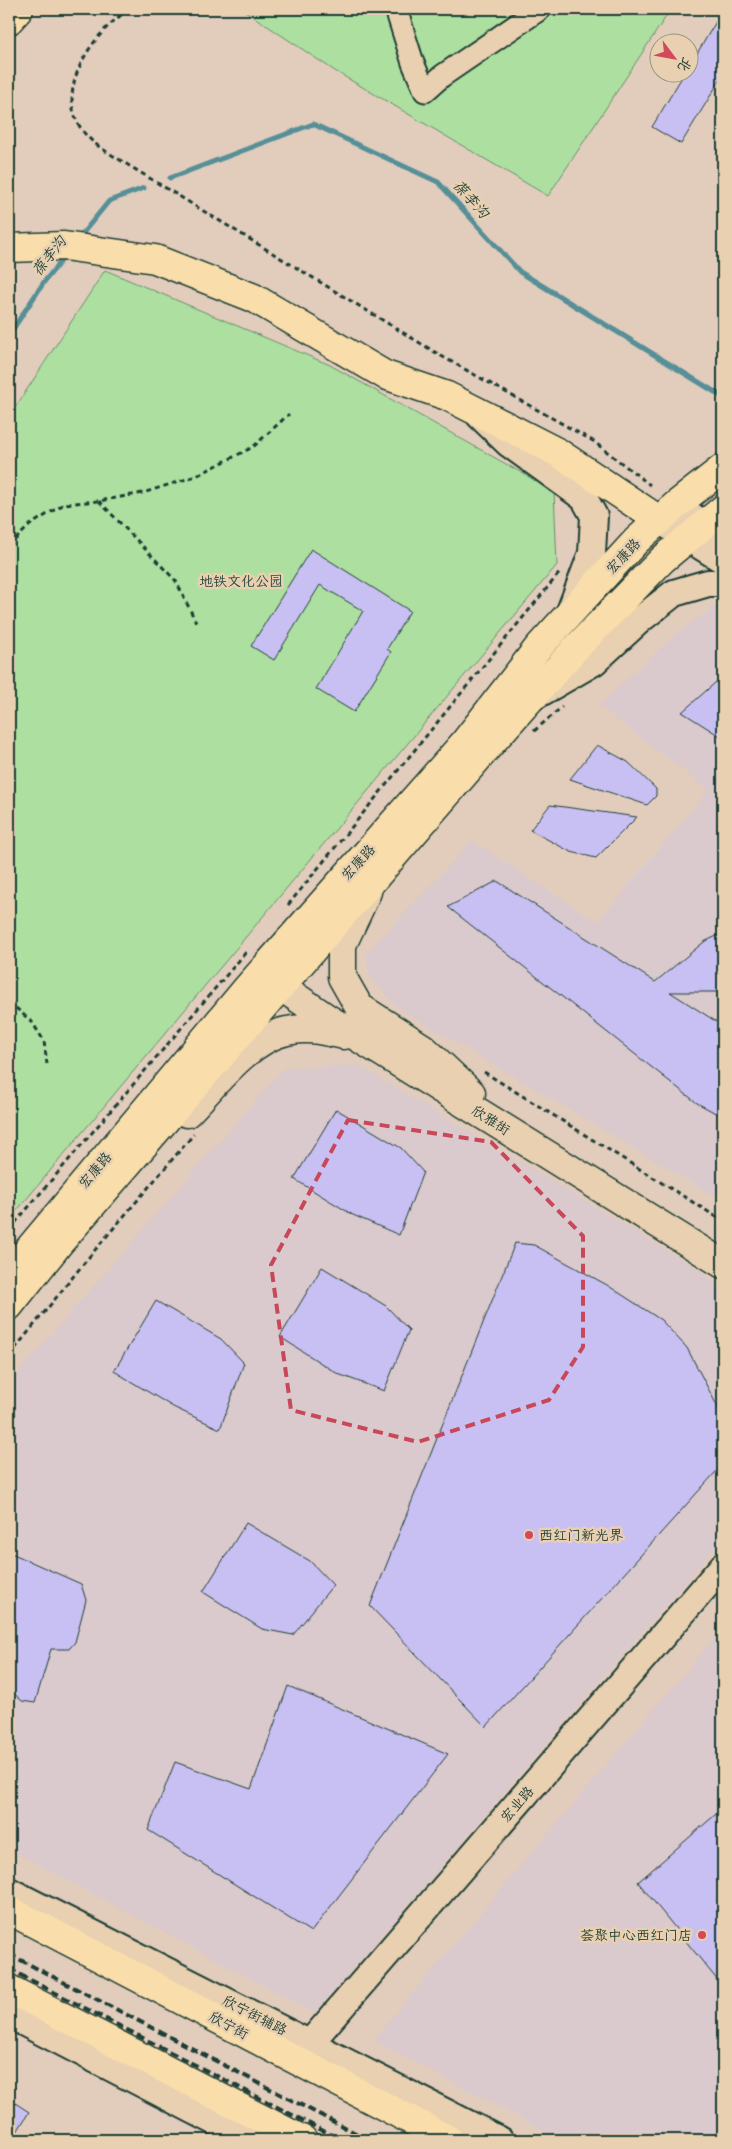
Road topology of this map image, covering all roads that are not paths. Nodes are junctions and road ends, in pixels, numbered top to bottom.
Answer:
1 (18, 9) edge
2 (396, 9) edge
3 (540, 9) edge
4 (9, 20) edge
5 (9, 248) edge
6 (472, 409) junction
7 (723, 468) edge
8 (667, 513) junction
9 (710, 527) edge
10 (723, 560) edge
11 (723, 583) edge
12 (568, 615) junction
13 (532, 698) junction
14 (372, 880) junction
15 (269, 971) junction
16 (360, 1039) junction
17 (474, 1081) junction
18 (120, 1172) junction
19 (723, 1246) edge
20 (723, 1264) edge
21 (9, 1273) edge
22 (9, 1306) edge
23 (723, 1566) edge
24 (723, 1591) edge
25 (9, 1891) edge
26 (9, 1910) edge
27 (9, 1989) edge
28 (14, 2016) edge
29 (318, 2047) junction
30 (236, 2137) edge
31 (303, 2140) edge
32 (449, 2140) edge
33 (500, 2140) edge

1 - 4 main road
2 - 3 street
5 - 6 main road
6 - 8 main road
6 - 12 street
7 - 8 main road, 宏康路
8 - 9 street
8 - 12 main road, 宏康路
9 - 10 street
9 - 13 main road, 宏康路
11 - 13 street
12 - 15 main road, 宏康路
13 - 14 main road, 宏康路
14 - 15 main road, 宏康路
14 - 17 main road
15 - 16 main road, 欣雅街
15 - 17 main road, 欣雅街
15 - 18 main road, 宏康路
15 - 21 main road, 宏康路
16 - 18 main road
16 - 20 main road, 欣雅街
17 - 19 main road, 欣雅街
18 - 22 main road, 宏康路
23 - 29 street, 宏业路
24 - 29 street, 宏业路
25 - 29 street, 欣宁街辅路
26 - 32 main road, 欣宁街
27 - 31 main road
28 - 30 street
29 - 33 street, 欣宁街辅路

